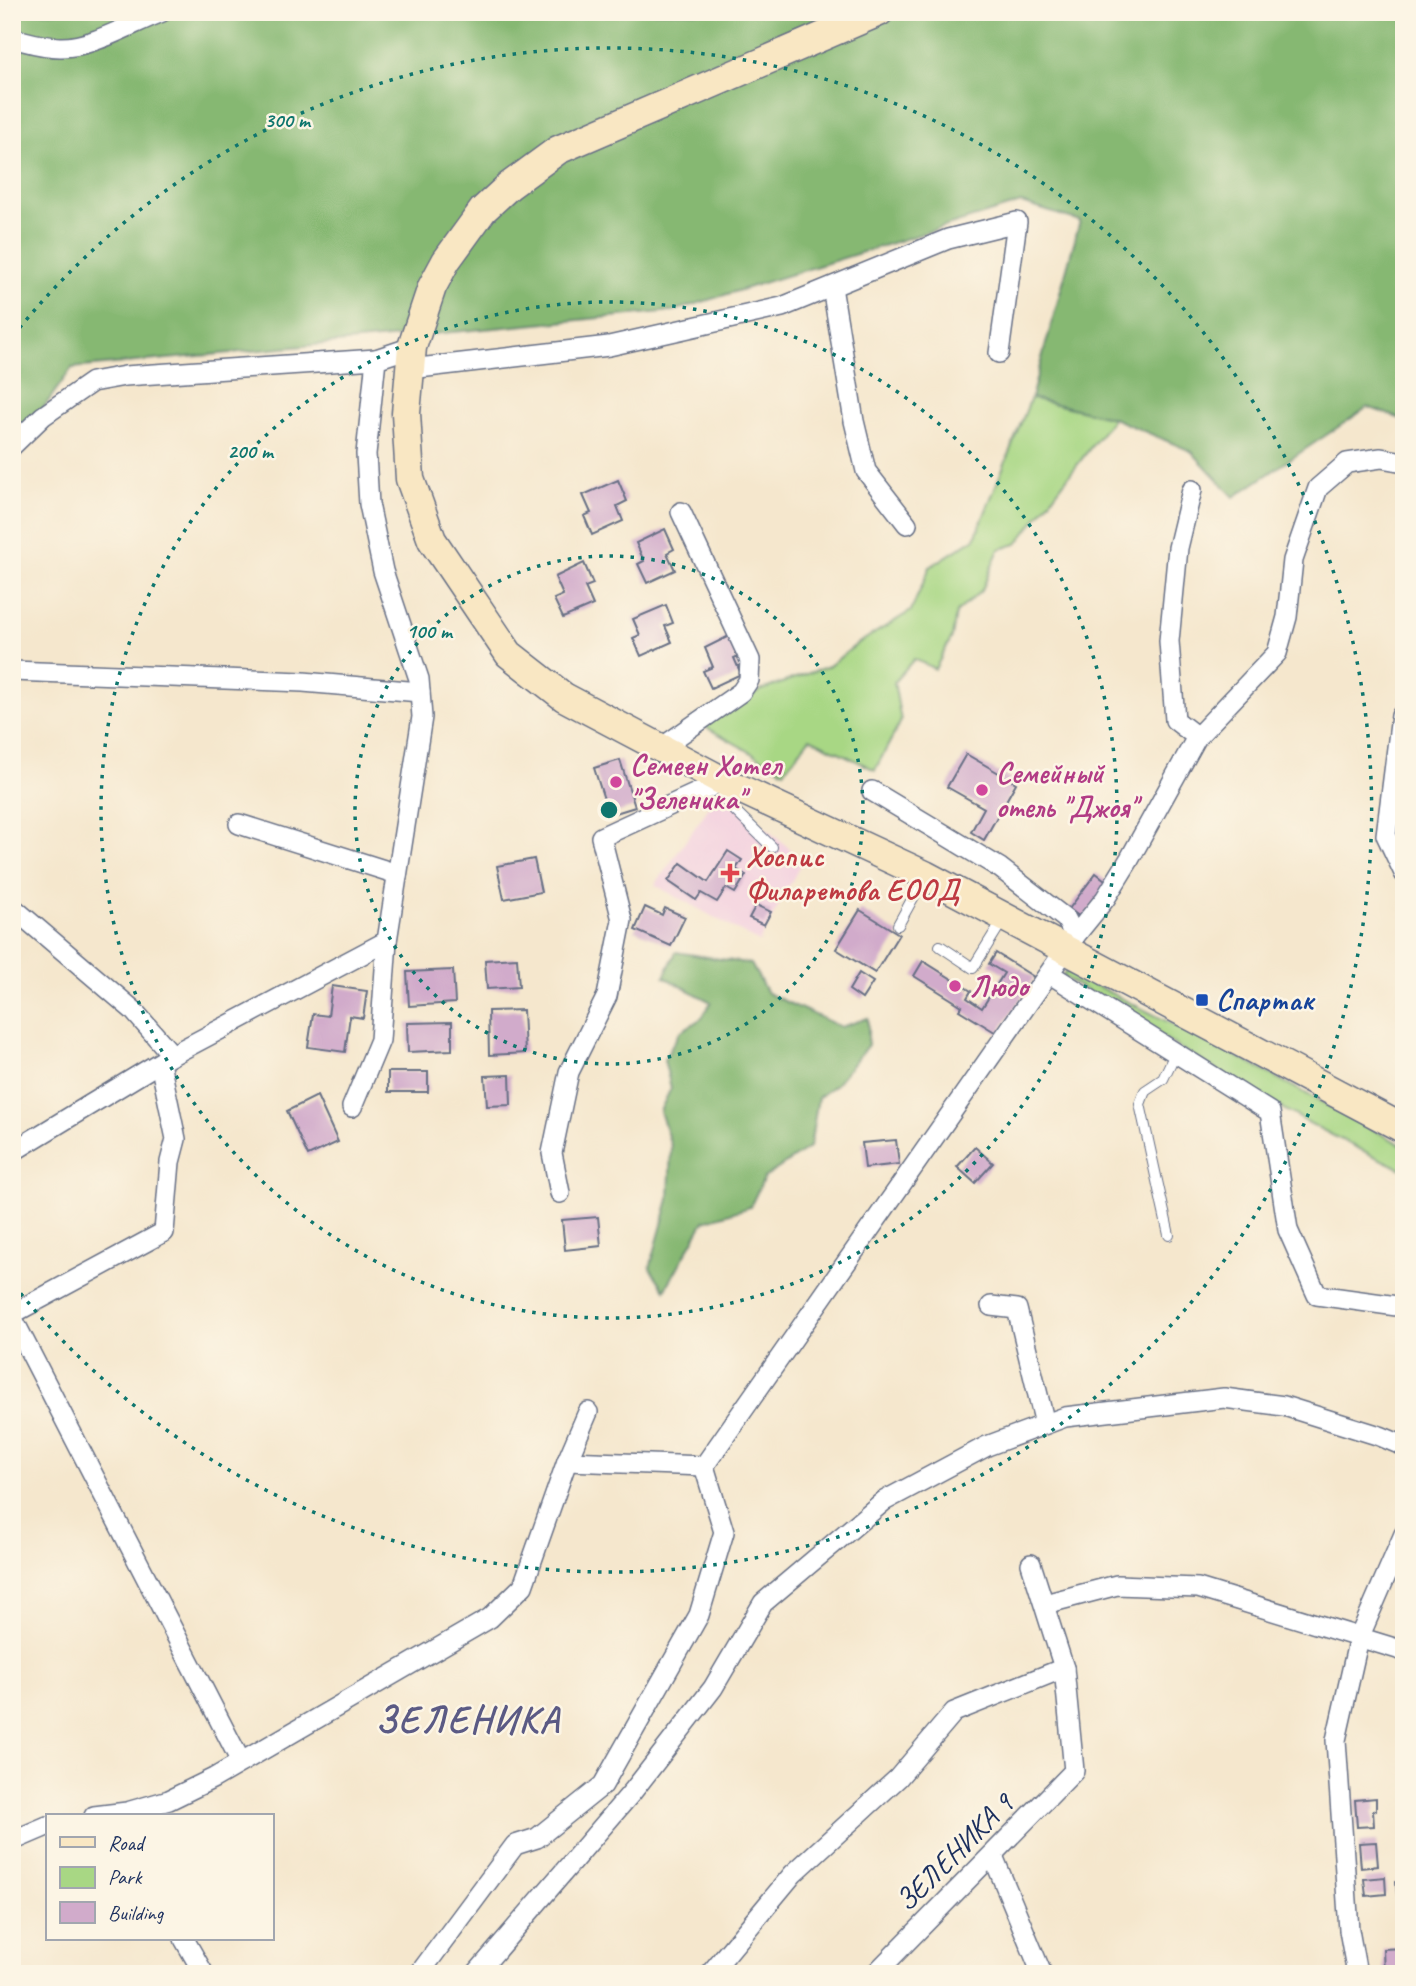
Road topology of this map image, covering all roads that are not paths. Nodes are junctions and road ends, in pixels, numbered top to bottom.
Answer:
1 (162, 12) edge
2 (878, 12) edge
3 (12, 38) edge
4 (832, 287) junction
5 (999, 353) dead end
6 (411, 358) junction
7 (376, 359) junction
8 (12, 446) edge
9 (1404, 462) edge
10 (1192, 490) dead end
11 (681, 512) dead end
12 (907, 524) dead end
13 (12, 671) edge
14 (420, 692) junction
15 (1401, 716) dead end
16 (1197, 737) junction
17 (661, 748) junction
18 (723, 781) junction
19 (872, 791) dead end
20 (239, 824) dead end
21 (1395, 835) edge
22 (772, 847) dead end
23 (1404, 873) edge
24 (397, 874) junction
25 (925, 876) junction
26 (12, 907) edge
27 (1005, 918) junction
28 (898, 925) dead end
29 (387, 941) junction
30 (1071, 942) junction
31 (940, 946) dead end
32 (1050, 974) junction
33 (1175, 1054) junction
34 (166, 1059) junction
35 (352, 1107) dead end
36 (1404, 1129) edge
37 (12, 1152) edge
38 (561, 1193) dead end
39 (1169, 1235) dead end
40 (991, 1306) dead end
41 (1404, 1307) edge
42 (12, 1316) edge
43 (588, 1412) dead end
44 (1045, 1424) junction
45 (1404, 1446) edge
46 (567, 1461) junction
47 (704, 1466) junction
48 (1404, 1534) edge
49 (1031, 1564) dead end
50 (1045, 1604) junction
51 (1359, 1637) junction
52 (1404, 1651) edge
53 (1064, 1668) junction
54 (241, 1762) junction
55 (114, 1814) edge
56 (46, 1826) edge
57 (12, 1841) edge
58 (993, 1856) junction
59 (185, 1940) edge
60 (204, 1974) edge
61 (419, 1974) edge
62 (476, 1974) edge
63 (710, 1974) edge
64 (875, 1974) edge
65 (1042, 1974) edge
66 (1357, 1974) edge

1 - 3 street
2 - 6 main road
4 - 5 street
4 - 6 street
4 - 12 street
6 - 7 street
6 - 17 main road
7 - 8 street
7 - 14 street
9 - 16 street
10 - 16 street
11 - 17 street
13 - 14 street
14 - 24 street
15 - 21 street
16 - 30 street
17 - 18 main road
18 - 22 lane
18 - 25 main road
18 - 38 street
19 - 30 street
20 - 24 street
21 - 23 street
24 - 29 street
25 - 27 main road
25 - 28 lane
26 - 34 street
27 - 30 main road
27 - 31 lane
29 - 34 street
29 - 35 street
30 - 32 street
30 - 36 main road
32 - 33 street
32 - 47 street
33 - 39 lane
33 - 41 street
34 - 37 street
34 - 42 street
40 - 44 street
42 - 54 street
43 - 46 street
44 - 45 street
44 - 62 street
46 - 47 street
46 - 54 street
47 - 61 street
48 - 51 street
49 - 50 street
50 - 51 street
50 - 53 street
51 - 52 street
51 - 66 street
53 - 58 street, ЗЕЛЕНИКА 9
53 - 63 street
54 - 55 street
56 - 57 street
58 - 64 street, ЗЕЛЕНИКА 9
58 - 65 street
59 - 60 street

